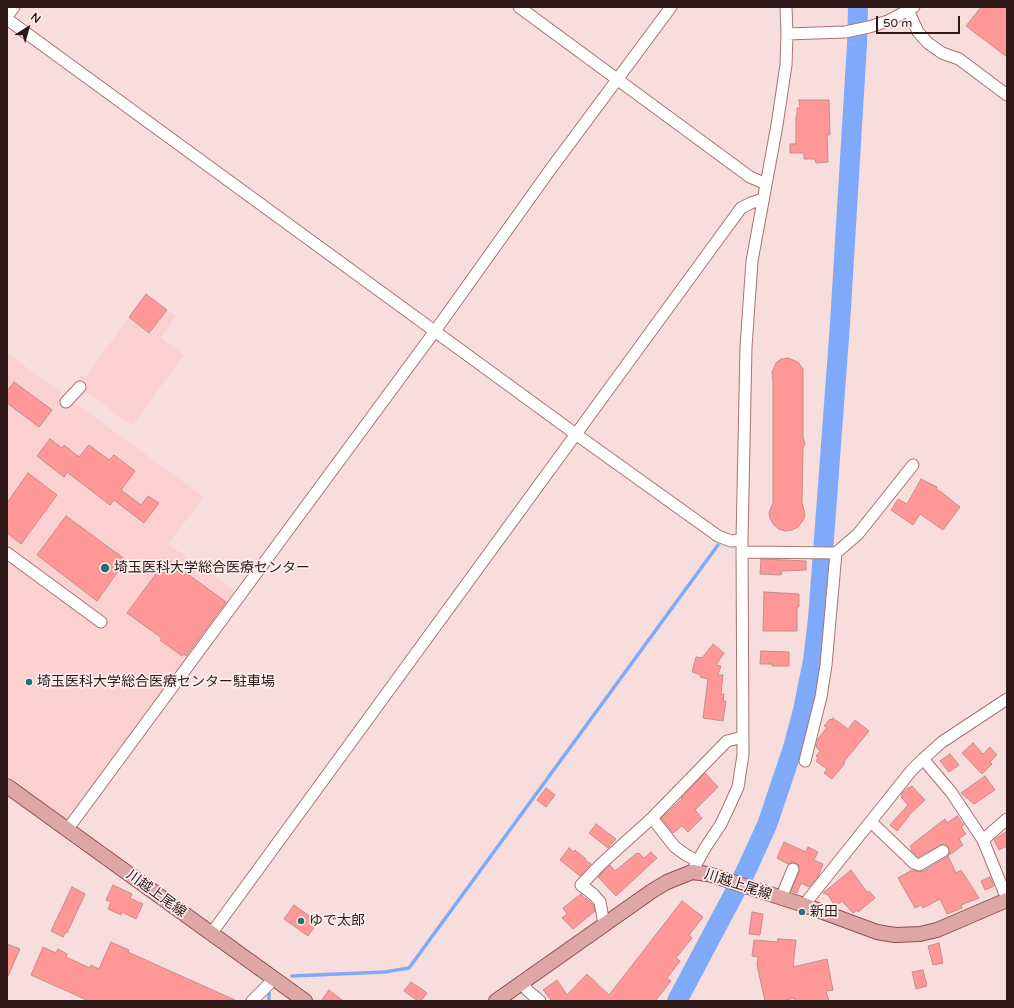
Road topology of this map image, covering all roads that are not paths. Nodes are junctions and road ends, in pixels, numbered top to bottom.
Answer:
1 (14, 7) edge
2 (519, 7) edge
3 (670, 7) edge
4 (786, 7) edge
5 (912, 9) edge
6 (7, 18) edge
7 (787, 34) junction
8 (618, 79) junction
9 (1007, 94) edge
10 (766, 184) junction
11 (763, 199) junction
12 (435, 331) junction
13 (80, 387) dead end
14 (66, 402) dead end
15 (577, 435) junction
16 (913, 465) dead end
17 (742, 540) junction
18 (7, 552) edge
19 (742, 552) junction
20 (835, 553) junction
21 (101, 622) dead end
22 (1007, 699) edge
23 (743, 736) junction
24 (923, 759) junction
25 (805, 761) dead end
26 (7, 786) edge
27 (652, 818) junction
28 (1007, 819) edge
29 (871, 822) junction
30 (67, 830) junction
31 (983, 840) junction
32 (943, 851) dead end
33 (695, 866) junction
34 (793, 869) dead end
35 (781, 898) junction
36 (1007, 900) edge
37 (804, 905) junction
38 (604, 924) junction
39 (212, 934) junction
40 (274, 979) junction
41 (522, 983) junction
42 (252, 1001) edge
43 (305, 1001) edge
44 (496, 1001) edge
45 (540, 1001) edge

1 - 6 street
2 - 8 street
3 - 8 street
4 - 7 street
5 - 7 street
5 - 9 street
6 - 12 street
7 - 10 street
8 - 10 street
8 - 12 street
10 - 11 street
11 - 15 street
11 - 17 street
12 - 15 street
12 - 30 street
13 - 14 street
15 - 17 street
15 - 39 street
16 - 20 street
17 - 19 street
18 - 21 street
19 - 20 street
19 - 23 street
20 - 25 street
22 - 24 street
23 - 27 street
23 - 33 street
24 - 29 street
24 - 31 street
26 - 30 main road, 川越上尾線
27 - 33 street
27 - 38 street
28 - 31 street
29 - 32 street
29 - 37 street
30 - 39 main road, 川越上尾線
31 - 36 street
33 - 35 main road, 川越上尾線
33 - 38 main road, 川越上尾線
34 - 35 street
35 - 37 main road, 川越上尾線
36 - 37 main road, 川越上尾線
38 - 41 main road, 川越上尾線
39 - 40 main road, 川越上尾線
40 - 42 street
40 - 43 main road, 川越上尾線
41 - 44 main road, 川越上尾線
41 - 45 street

